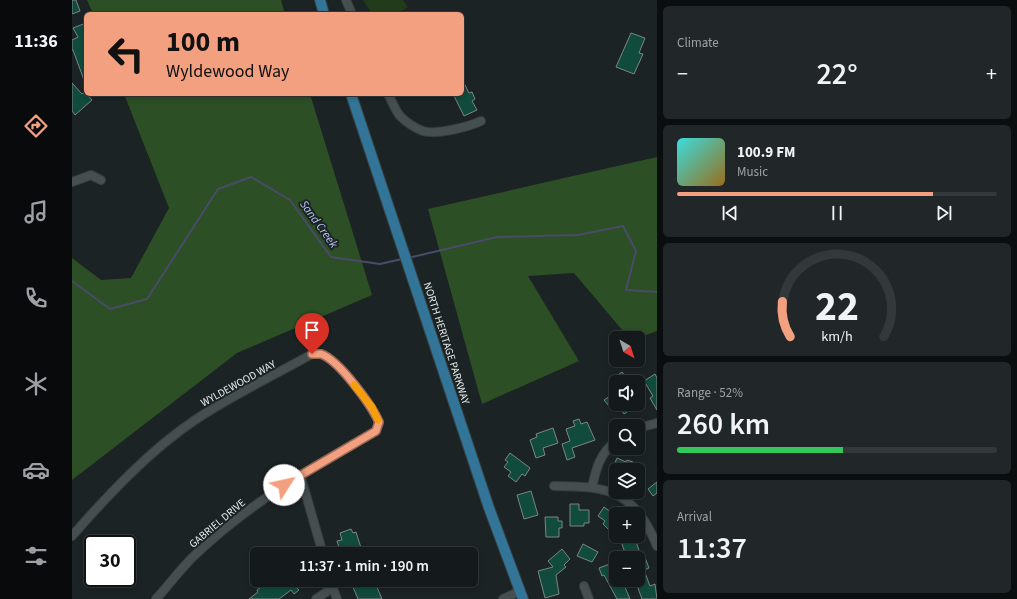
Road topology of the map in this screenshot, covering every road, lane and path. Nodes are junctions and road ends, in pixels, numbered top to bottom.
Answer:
1 (320, 0) edge
2 (346, 0) edge
3 (323, 12) edge
4 (351, 12) edge
5 (352, 96) edge
6 (389, 96) edge
7 (481, 121) dead end
8 (101, 180) dead end
9 (72, 182) edge
10 (657, 423) edge
11 (645, 426) edge
12 (609, 446) edge
13 (300, 474) junction
14 (554, 486) dead end
15 (592, 487) junction
16 (72, 536) edge
17 (657, 546) edge
18 (321, 547) edge
19 (584, 586) dead end
20 (328, 587) edge
21 (332, 587) edge
22 (521, 595) edge
23 (156, 599) edge
24 (316, 599) edge
25 (337, 599) edge
26 (503, 599) edge
27 (589, 599) edge

1 - 3 main road
2 - 4 street
5 - 22 main road, NORTH HERITAGE PARKWAY
6 - 7 street
8 - 9 street
10 - 11 street
12 - 15 street
13 - 16 street, WYLDEWOOD WAY
13 - 18 street
13 - 23 street, GABRIEL DRIVE
14 - 15 street
15 - 17 street
19 - 27 street
20 - 24 street
21 - 25 street
22 - 26 street

